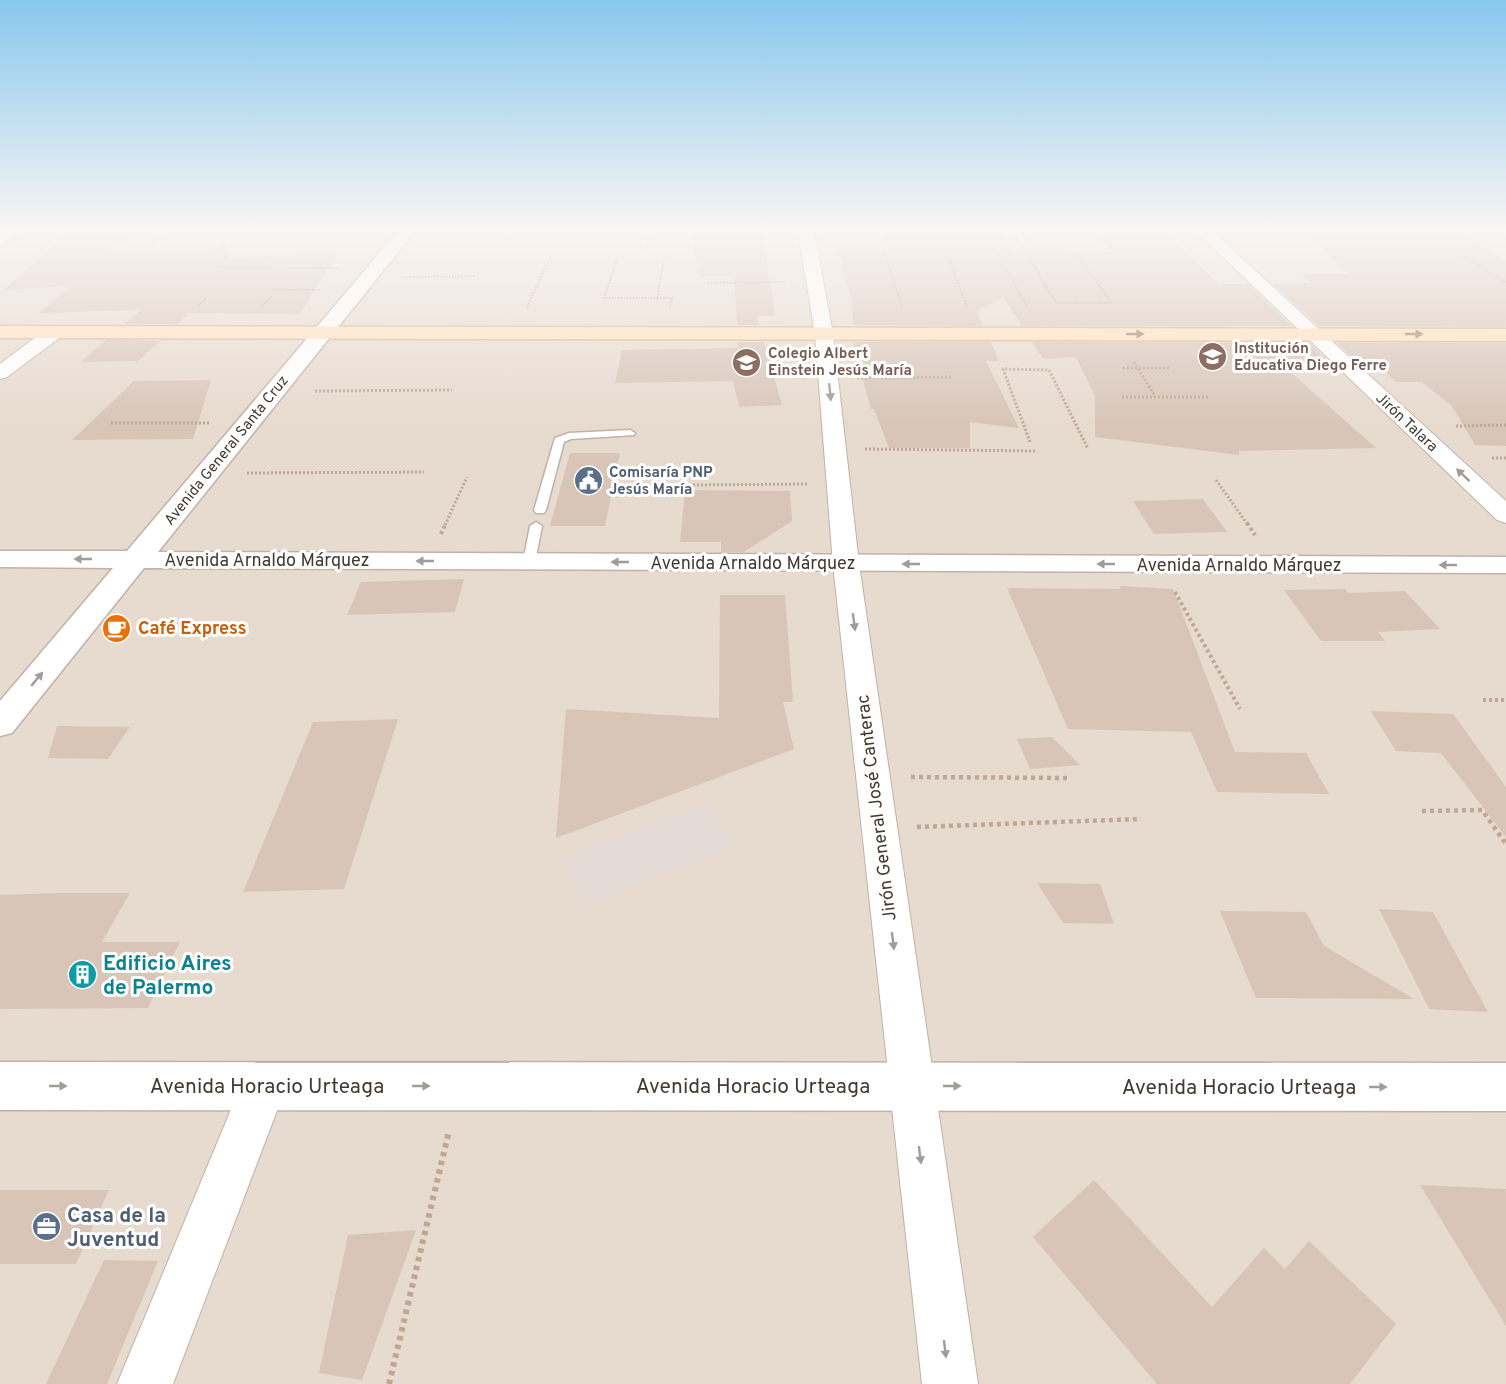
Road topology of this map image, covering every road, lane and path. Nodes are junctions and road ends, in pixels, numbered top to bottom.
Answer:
1 (352, 296) edge
2 (532, 296) edge
3 (605, 296) edge
4 (817, 296) edge
5 (898, 296) edge
6 (962, 296) edge
7 (1020, 296) edge
8 (1051, 296) edge
9 (1107, 296) edge
10 (1272, 296) edge
11 (657, 298) joint
12 (0, 332) edge
13 (55, 332) junction
14 (321, 333) junction
15 (515, 333) junction
16 (666, 333) junction
17 (824, 334) junction
18 (910, 334) junction
19 (977, 334) junction
20 (1041, 334) junction
21 (1117, 334) junction
22 (1313, 334) junction
23 (1506, 334) edge
24 (1123, 368) dead end
25 (1138, 368) junction
26 (1171, 368) dead end
27 (0, 373) edge
28 (952, 377) dead end
29 (828, 379) junction
30 (452, 390) dead end
31 (273, 391) junction
32 (1122, 397) dead end
33 (1156, 397) junction
34 (1209, 398) dead end
35 (111, 423) dead end
36 (248, 423) junction
37 (630, 433) dead end
38 (1030, 442) dead end
39 (835, 449) junction
40 (1088, 449) dead end
41 (1035, 451) dead end
42 (424, 472) dead end
43 (207, 474) junction
44 (467, 477) dead end
45 (1216, 480) dead end
46 (839, 484) junction
47 (693, 485) dead end
48 (540, 510) dead end
49 (1506, 515) edge
50 (536, 526) dead end
51 (0, 559) edge
52 (138, 559) junction
53 (429, 561) junction
54 (529, 562) junction
55 (846, 564) junction
56 (1160, 564) junction
57 (1276, 565) junction
58 (1506, 565) edge
59 (1483, 700) dead end
60 (1506, 700) edge
61 (1240, 709) dead end
62 (0, 724) edge
63 (873, 776) junction
64 (1069, 778) dead end
65 (1422, 811) dead end
66 (1141, 819) dead end
67 (879, 828) junction
68 (1506, 844) edge
69 (0, 1086) edge
70 (459, 1086) junction
71 (911, 1086) junction
72 (262, 1087) junction
73 (1506, 1087) edge
74 (145, 1384) edge
75 (389, 1384) edge
76 (950, 1384) edge

1 - 14 street, Avenida General Santa Cruz
2 - 15 path
3 - 11 path
4 - 17 street, Jirón General José Canterac
5 - 18 path
6 - 19 path
7 - 20 path
8 - 9 path
10 - 22 street, Jirón Talara
11 - 16 path
12 - 13 main road
13 - 14 main road
13 - 27 street
14 - 15 main road
14 - 31 street, Avenida General Santa Cruz
15 - 16 main road
16 - 17 main road
17 - 18 main road
17 - 29 street, Jirón General José Canterac
18 - 19 main road
19 - 20 main road
20 - 21 main road
21 -> 22 main road
21 - 25 path
22 -> 23 main road
49 -> 22 street, Jirón Talara
24 - 25 path
25 - 26 path
25 - 33 path
28 - 29 path
29 -> 39 street, Jirón General José Canterac
30 - 31 path
31 - 36 street, Avenida General Santa Cruz
32 - 33 path
33 - 34 path
35 - 36 path
36 - 43 street, Avenida General Santa Cruz
37 - 48 lane
38 - 40 path
39 - 41 path
39 - 46 street, Jirón General José Canterac
42 - 43 path
43 - 52 street, Avenida General Santa Cruz
44 - 53 path
45 - 57 path
46 - 47 path
46 - 55 street, Jirón General José Canterac
50 - 54 lane
52 -> 51 street, Avenida Arnaldo Márquez
53 -> 52 street, Avenida Arnaldo Márquez
62 -> 52 street, Avenida General Santa Cruz
53 - 54 street, Avenida Arnaldo Márquez
55 -> 54 street, Avenida Arnaldo Márquez
56 -> 55 street, Avenida Arnaldo Márquez
55 -> 63 street, Jirón General José Canterac
56 - 57 street, Avenida Arnaldo Márquez
56 - 61 path
58 -> 57 street, Avenida Arnaldo Márquez
59 - 60 path
63 - 64 path
63 - 67 street, Jirón General José Canterac
65 - 68 path
66 - 67 path
67 -> 71 street, Jirón General José Canterac
69 -> 72 street, Avenida Horacio Urteaga
70 - 71 street, Avenida Horacio Urteaga
72 -> 70 street, Avenida Horacio Urteaga
70 - 75 path
71 -> 73 street, Avenida Horacio Urteaga
71 -> 76 street, Jirón General José Canterac
72 - 74 street

